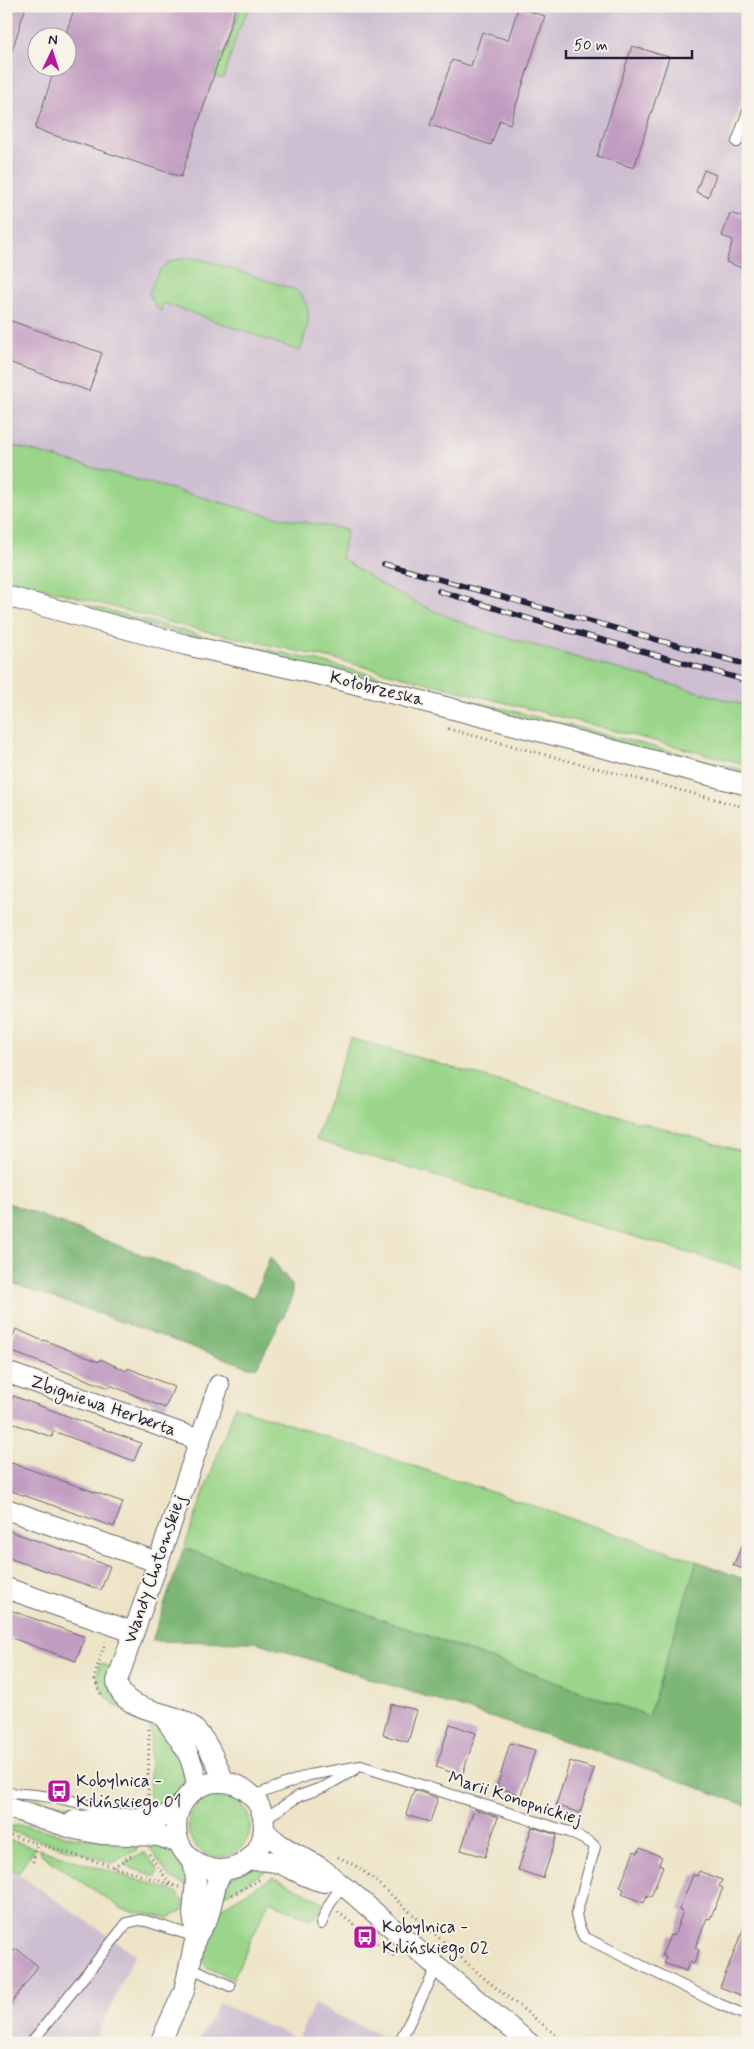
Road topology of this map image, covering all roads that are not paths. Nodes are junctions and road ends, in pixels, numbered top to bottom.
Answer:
1 (748, 111) edge
2 (737, 142) dead end
3 (6, 596) edge
4 (748, 785) edge
5 (6, 1372) edge
6 (219, 1385) dead end
7 (200, 1440) junction
8 (6, 1509) edge
9 (157, 1562) junction
10 (6, 1588) edge
11 (133, 1632) junction
12 (163, 1716) junction
13 (361, 1766) junction
14 (224, 1781) junction
15 (197, 1786) junction
16 (6, 1793) edge
17 (253, 1796) junction
18 (6, 1807) edge
19 (178, 1809) junction
20 (128, 1819) junction
21 (57, 1822) junction
22 (264, 1824) junction
23 (179, 1843) junction
24 (250, 1860) junction
25 (193, 1861) junction
26 (224, 1870) junction
27 (341, 1886) junction
28 (203, 1900) junction
29 (321, 1924) dead end
30 (196, 1937) junction
31 (190, 1967) junction
32 (437, 1967) junction
33 (230, 1986) dead end
34 (748, 2016) edge
35 (30, 2043) edge
36 (160, 2043) edge
37 (399, 2043) edge
38 (529, 2043) edge

1 - 2 lane
3 - 4 street, Kołobrzeska
5 - 7 street, Zbigniewa Herberta
6 - 7 street, Wandy Chotomskiej
7 - 9 street, Wandy Chotomskiej
8 - 9 street
9 - 11 street, Wandy Chotomskiej
10 - 11 street
11 - 12 street, Wandy Chotomskiej
12 - 14 street
12 - 15 street
13 - 17 lane, Marii Konopnickiej
13 - 22 lane
13 - 34 lane, Marii Konopnickiej
14 - 15 street
14 - 17 street
15 - 19 street
16 - 20 lane
17 - 22 street
18 - 21 street
19 - 20 street
19 - 23 street
20 - 21 street
21 - 23 street
22 - 24 street
22 - 27 street
23 - 25 street
24 - 26 street
24 - 27 street
25 - 26 street
25 - 28 street
26 - 28 street
27 - 29 lane
27 - 32 street
28 - 30 street
30 - 31 street
30 - 35 lane
31 - 33 lane
31 - 36 street
32 - 37 lane
32 - 38 street

